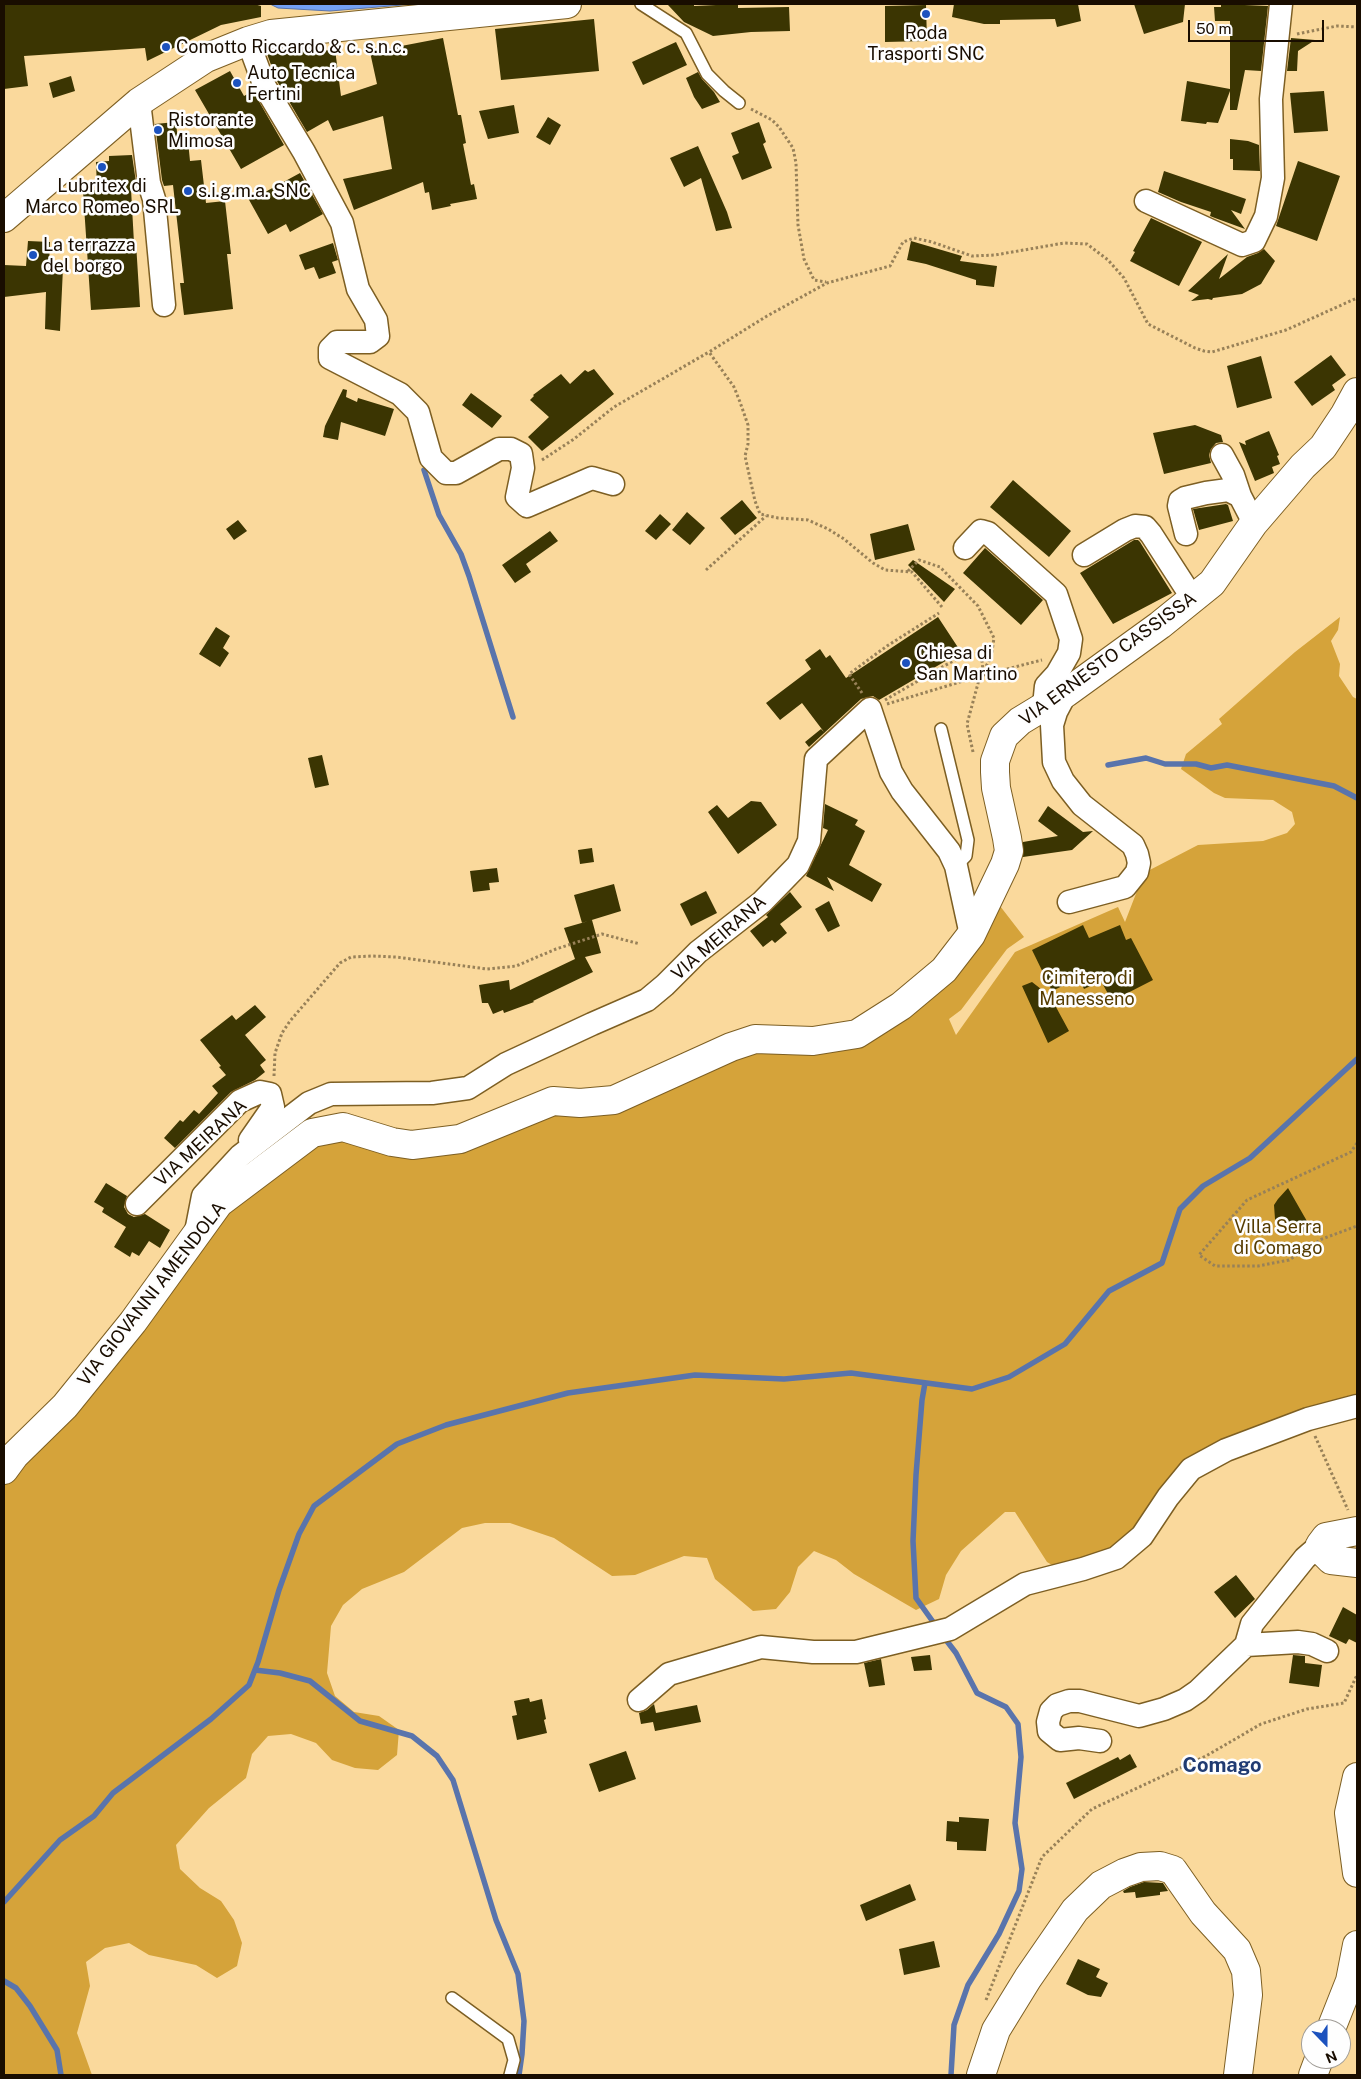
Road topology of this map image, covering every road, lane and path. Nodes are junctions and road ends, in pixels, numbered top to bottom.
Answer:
1 (567, 4) edge
2 (641, 4) edge
3 (1281, 4) edge
4 (527, 6) edge
5 (1357, 27) edge
6 (1295, 29) dead end
7 (248, 41) junction
8 (139, 102) junction
9 (739, 103) joint
10 (1146, 200) dead end
11 (4, 218) edge
12 (827, 282) junction
13 (1357, 298) edge
14 (164, 305) dead end
15 (709, 352) junction
16 (1357, 392) edge
17 (1222, 455) dead end
18 (522, 476) junction
19 (613, 484) dead end
20 (1240, 496) junction
21 (766, 515) junction
22 (1254, 523) junction
23 (1186, 534) dead end
24 (965, 548) dead end
25 (1084, 555) dead end
26 (706, 570) dead end
27 (908, 571) junction
28 (1193, 599) junction
29 (942, 607) dead end
30 (939, 613) dead end
31 (976, 652) dead end
32 (1069, 653) junction
33 (965, 654) dead end
34 (980, 676) junction
35 (1055, 700) junction
36 (870, 709) junction
37 (941, 729) dead end
38 (974, 754) dead end
39 (956, 866) junction
40 (1069, 902) dead end
41 (971, 935) junction
42 (640, 944) dead end
43 (270, 1094) junction
44 (1357, 1143) edge
45 (240, 1156) junction
46 (137, 1204) dead end
47 (1357, 1226) edge
48 (196, 1232) junction
49 (1357, 1406) edge
50 (1308, 1419) junction
51 (4, 1470) edge
52 (1354, 1522) edge
53 (1320, 1544) junction
54 (1357, 1563) edge
55 (1246, 1645) junction
56 (1327, 1651) dead end
57 (1357, 1675) edge
58 (639, 1700) dead end
59 (1100, 1741) dead end
60 (1357, 1777) edge
61 (1357, 1873) edge
62 (1357, 1945) edge
63 (452, 1998) dead end
64 (983, 2007) dead end
65 (1335, 2019) edge
66 (510, 2075) edge
67 (981, 2075) edge
68 (1238, 2075) edge

1 - 4 street
2 - 9 lane
3 - 10 street
4 - 7 street
5 - 6 path
7 - 8 street
7 - 18 street
8 - 11 street
8 - 14 street
9 - 12 path
12 - 13 path
12 - 15 path
15 - 18 path
15 - 21 path
16 - 22 street, VIA ERNESTO CASSISSA
17 - 20 street
18 - 19 street
20 - 22 street
20 - 23 street
21 - 26 path
21 - 27 path
22 - 28 street, VIA ERNESTO CASSISSA
24 - 32 street
25 - 28 street
27 - 29 path
27 - 34 path
28 - 35 street, VIA ERNESTO CASSISSA
30 - 36 path
31 - 34 path
32 - 34 path
32 - 35 street
33 - 36 path
34 - 36 path
34 - 38 path
35 - 40 street
35 - 41 street, VIA ERNESTO CASSISSA
36 - 39 street
36 - 45 street, VIA MEIRANA
37 - 39 lane
39 - 41 street
41 - 48 street, VIA GIOVANNI AMENDOLA
42 - 43 path, VIA MEIRANA
43 - 45 street, VIA MEIRANA
43 - 46 street, VIA MEIRANA
44 - 47 path
45 - 48 street, VIA MEIRANA
48 - 51 street, VIA GIOVANNI AMENDOLA
49 - 50 street
50 - 52 path
50 - 58 street
52 - 53 street
53 - 54 street
53 - 55 street
55 - 56 street
55 - 59 street
57 - 64 path
60 - 61 street
62 - 65 street
63 - 66 lane
67 - 68 street

